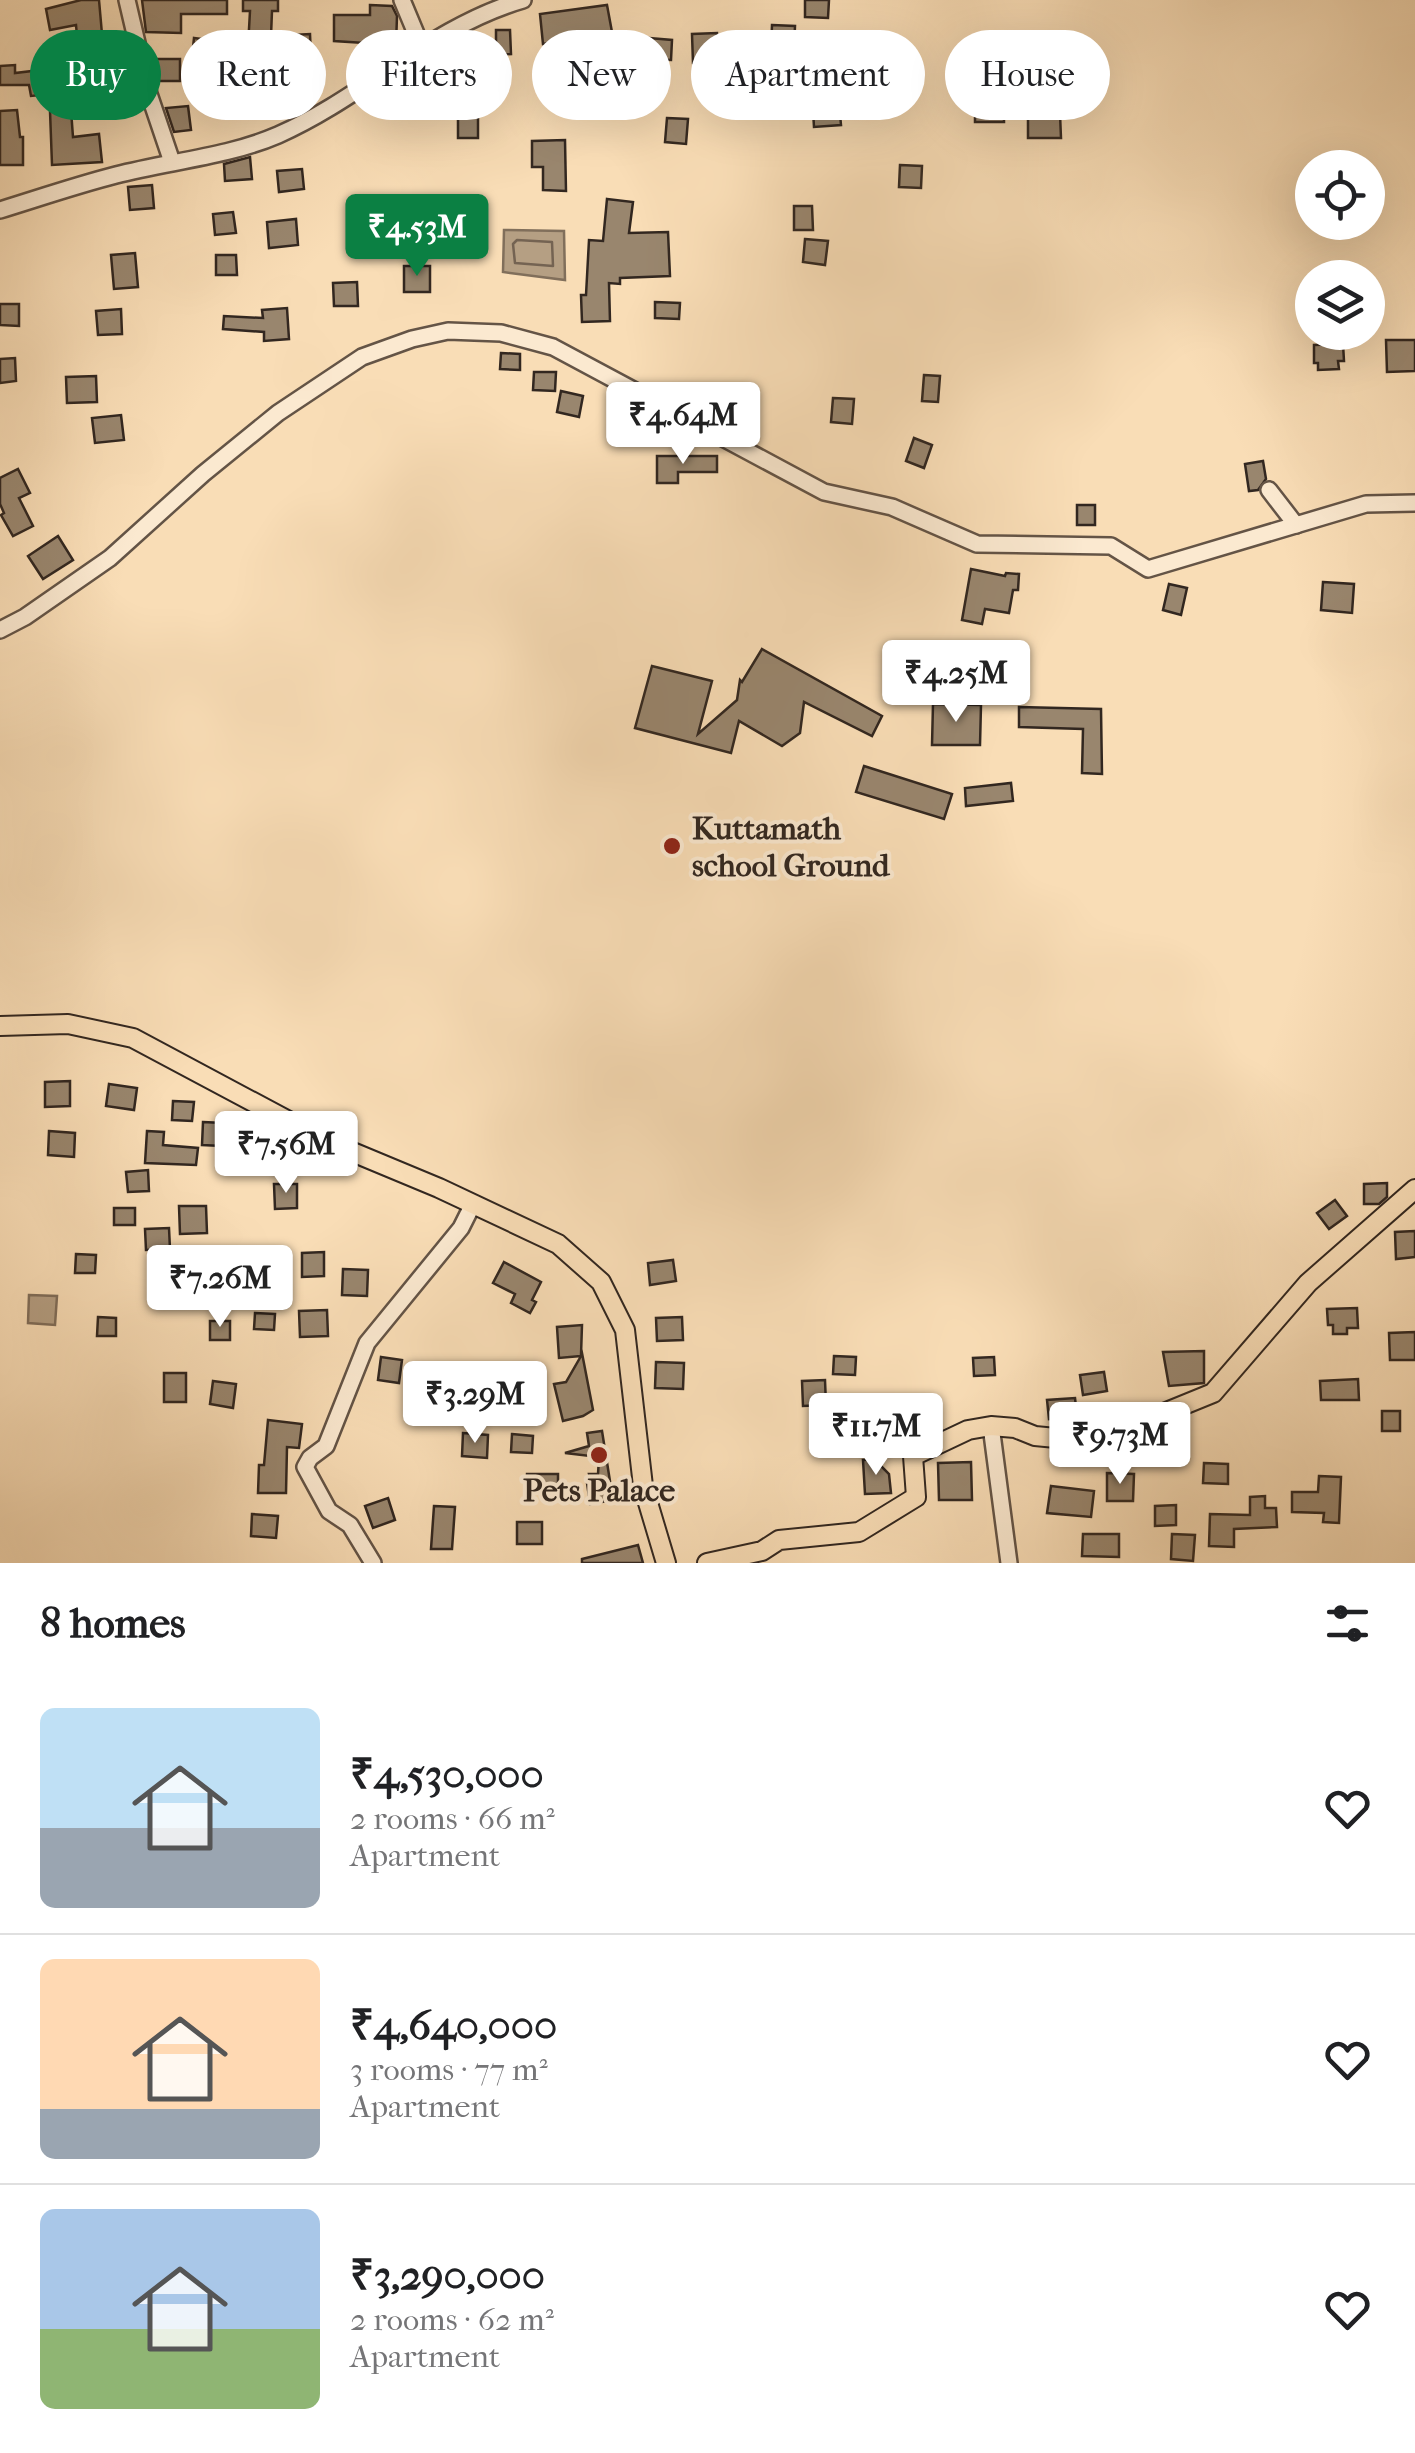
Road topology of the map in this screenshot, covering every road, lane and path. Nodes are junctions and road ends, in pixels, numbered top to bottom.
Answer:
1 (126, 0) edge
2 (402, 0) edge
3 (524, 0) edge
4 (414, 30) edge
5 (449, 30) edge
6 (346, 99) edge
7 (172, 162) junction
8 (0, 210) edge
9 (1269, 490) dead end
10 (1415, 503) edge
11 (1296, 525) junction
12 (0, 630) edge
13 (0, 1026) edge
14 (1415, 1189) edge
15 (474, 1204) junction
16 (991, 1426) junction
17 (762, 1557) edge
18 (374, 1563) edge
19 (666, 1563) edge
20 (708, 1563) edge
21 (1010, 1563) edge

1 - 7 street
2 - 4 street
3 - 5 street
6 - 7 street
7 - 8 street
9 - 11 street
10 - 11 street
11 - 12 street
13 - 15 main road
14 - 16 main road
15 - 18 street
15 - 19 main road
16 - 17 main road
16 - 21 street
17 - 20 main road

